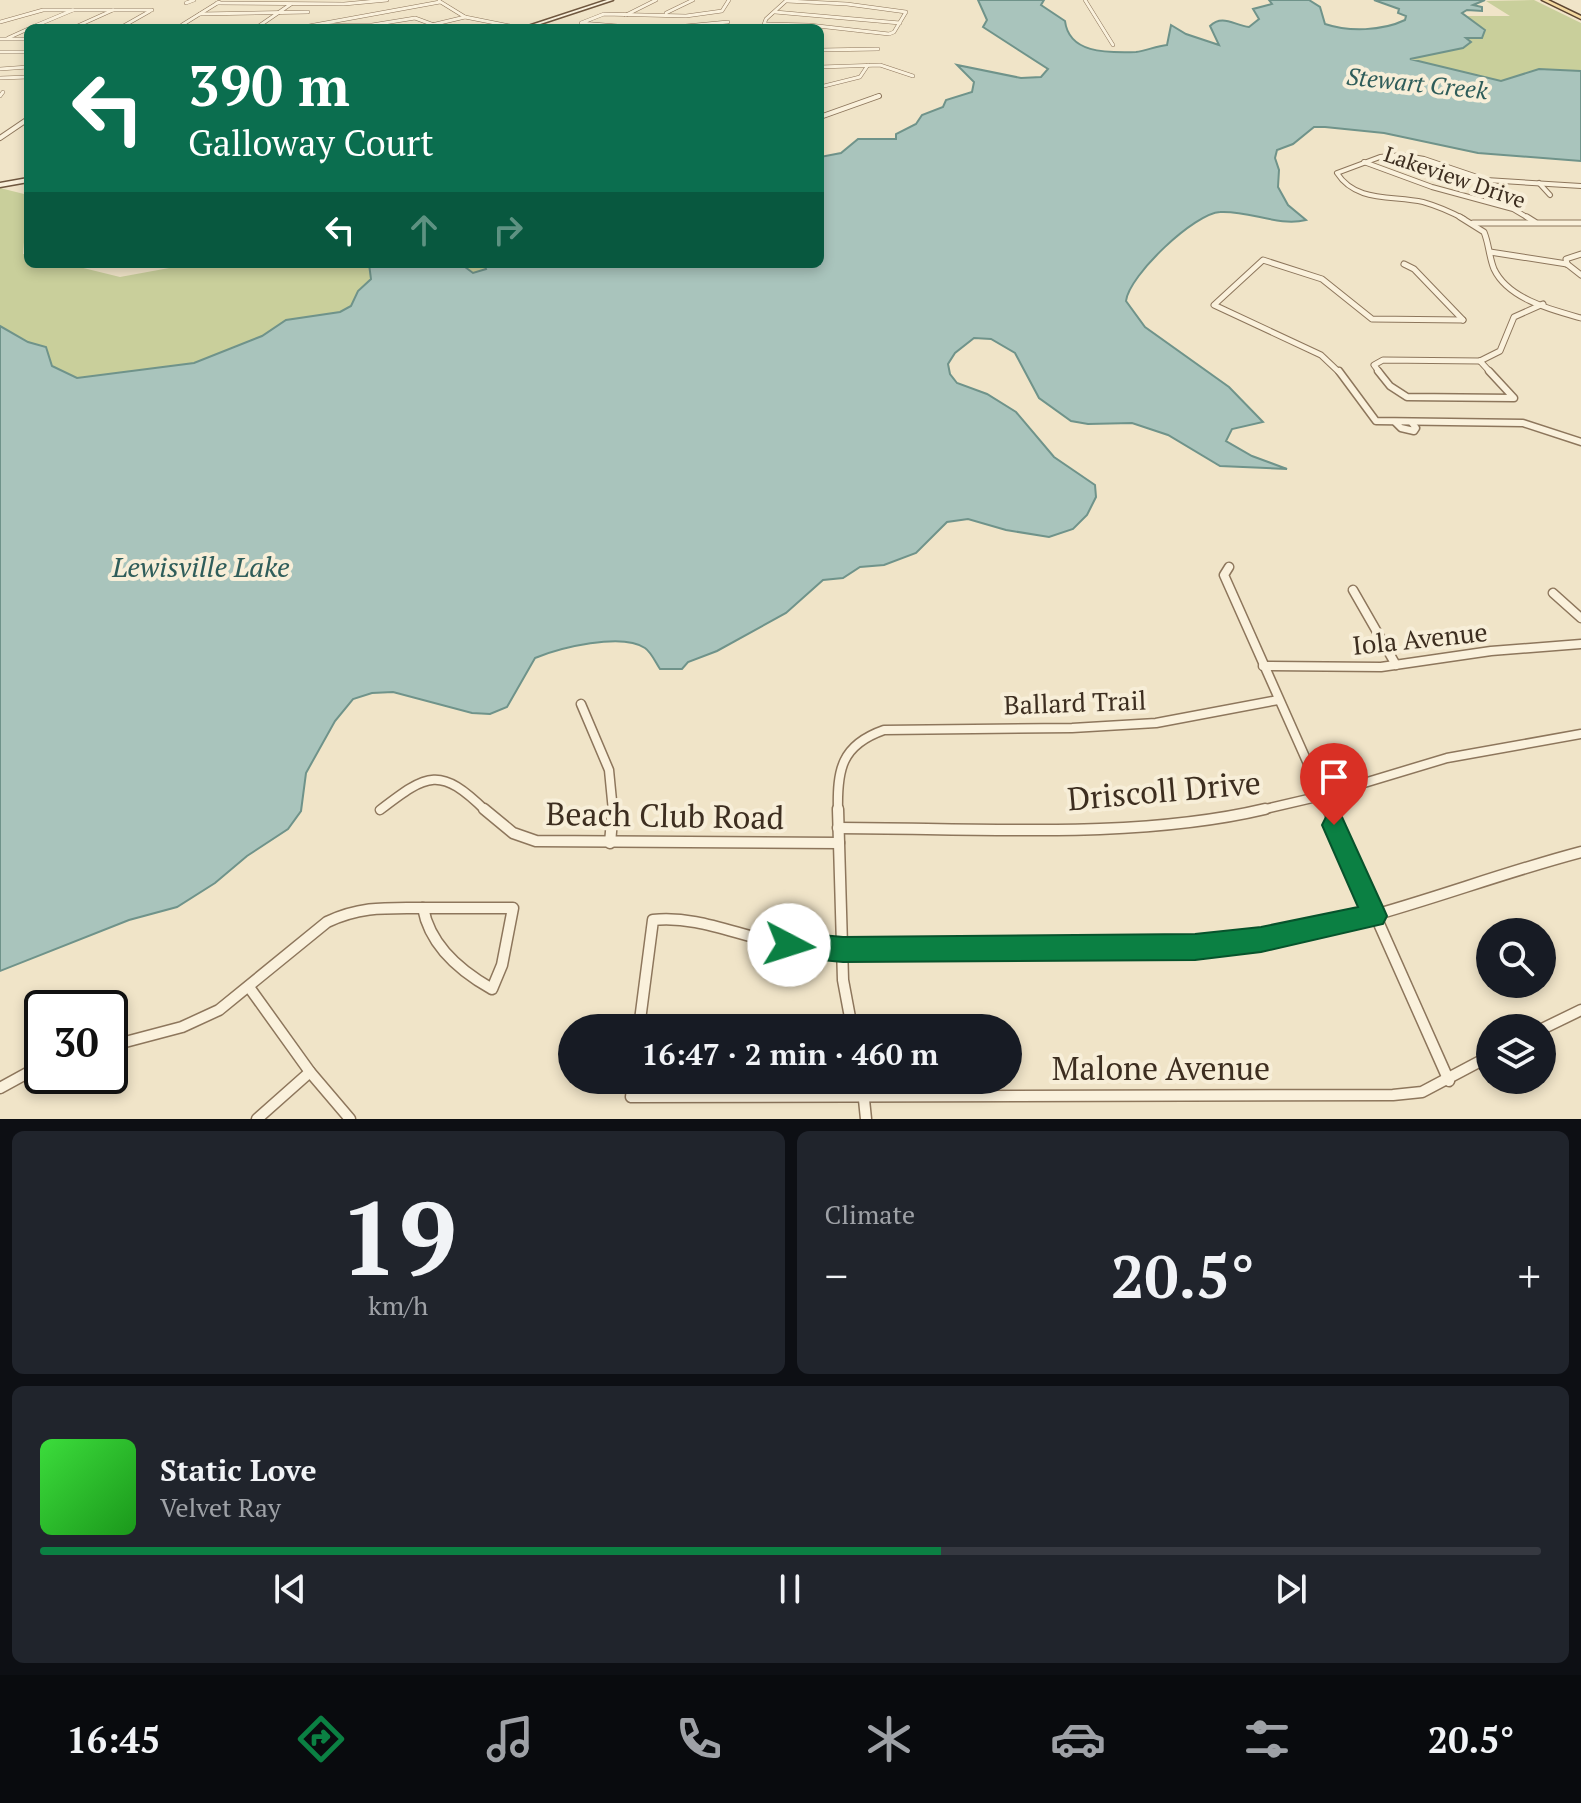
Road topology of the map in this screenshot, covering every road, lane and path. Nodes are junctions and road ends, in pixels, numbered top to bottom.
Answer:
1 (194, 0) edge
2 (222, 0) edge
3 (387, 0) edge
4 (611, 0) edge
5 (620, 0) edge
6 (656, 0) edge
7 (729, 0) edge
8 (1085, 0) edge
9 (1544, 0) edge
10 (1552, 0) edge
11 (438, 1) edge
12 (692, 1) edge
13 (787, 1) edge
14 (265, 2) edge
15 (186, 3) dead end
16 (217, 3) junction
17 (292, 3) junction
18 (75, 9) junction
19 (115, 9) junction
20 (308, 12) dead end
21 (775, 12) junction
22 (200, 14) junction
23 (276, 15) junction
24 (626, 15) junction
25 (660, 16) junction
26 (686, 16) junction
27 (1581, 16) edge
28 (465, 17) junction
29 (0, 22) edge
30 (728, 22) dead end
31 (900, 23) junction
32 (39, 24) edge
33 (82, 24) edge
34 (127, 24) edge
35 (183, 24) edge
36 (262, 24) edge
37 (322, 24) edge
38 (378, 24) edge
39 (429, 24) edge
40 (435, 24) edge
41 (501, 24) edge
42 (535, 24) edge
43 (545, 24) edge
44 (586, 24) edge
45 (683, 24) edge
46 (712, 24) edge
47 (765, 24) edge
48 (824, 27) edge
49 (24, 30) edge
50 (7, 38) junction
51 (0, 39) edge
52 (24, 39) edge
53 (1113, 45) dead end
54 (878, 49) dead end
55 (824, 50) edge
56 (0, 52) edge
57 (24, 52) edge
58 (868, 65) junction
59 (24, 67) edge
60 (824, 67) edge
61 (0, 69) edge
62 (913, 76) dead end
63 (24, 77) edge
64 (0, 78) edge
65 (824, 86) edge
66 (879, 96) dead end
67 (824, 112) edge
68 (827, 114) junction
69 (824, 115) edge
70 (24, 122) edge
71 (0, 138) edge
72 (1364, 162) junction
73 (24, 179) edge
74 (0, 183) edge
75 (1539, 183) junction
76 (1581, 186) edge
77 (1550, 195) dead end
78 (1535, 222) junction
79 (1471, 223) junction
80 (1581, 223) edge
81 (1490, 252) junction
82 (1581, 254) edge
83 (1404, 264) dead end
84 (1567, 264) junction
85 (1581, 275) edge
86 (1543, 304) junction
87 (1581, 318) edge
88 (1480, 361) junction
89 (1581, 442) edge
90 (1229, 567) dead end
91 (1353, 590) dead end
92 (1553, 593) dead end
93 (1581, 618) edge
94 (1581, 644) edge
95 (1396, 665) junction
96 (1263, 666) junction
97 (1278, 700) junction
98 (581, 704) dead end
99 (1581, 734) edge
100 (1321, 796) junction
101 (380, 810) dead end
102 (838, 828) junction
103 (610, 843) junction
104 (839, 843) junction
105 (1581, 852) edge
106 (423, 908) junction
107 (1374, 916) junction
108 (843, 949) junction
109 (249, 987) junction
110 (1581, 1010) edge
111 (641, 1014) edge
112 (849, 1014) edge
113 (1556, 1022) edge
114 (128, 1041) edge
115 (1476, 1065) edge
116 (310, 1072) junction
117 (24, 1075) edge
118 (1449, 1081) junction
119 (0, 1088) edge
120 (631, 1094) edge
121 (865, 1094) junction
122 (257, 1119) edge
123 (350, 1119) edge
124 (866, 1119) edge

1 - 15 street
2 - 16 street
3 - 17 street
4 - 42 main road
5 - 43 main road
6 - 24 street
7 - 26 street
8 - 53 street
9 - 27 main road
10 - 27 main road
11 - 28 street
11 - 37 street
12 - 25 street
12 - 26 street
13 - 21 street
13 - 31 street
14 - 16 street
14 - 17 street
16 - 22 street
17 - 23 street
18 - 19 street
18 - 29 street
18 - 32 street
19 - 33 street
19 - 34 street
20 - 23 street
21 - 31 street
21 - 47 street
22 - 23 street
22 - 35 street
23 - 36 street
24 - 25 street
24 - 44 street
25 - 26 street
26 - 45 street
28 - 40 street
28 - 41 street
30 - 46 street
31 - 48 street
38 - 39 street
49 - 50 street
50 - 51 street
50 - 52 street
54 - 55 street
56 - 57 street
58 - 60 street
58 - 62 street
58 - 65 street
59 - 61 street
63 - 64 street
66 - 68 street
67 - 68 street
68 - 69 street
70 - 71 street
72 - 75 street
72 - 78 street, Lakeview Drive
72 - 79 street
73 - 74 main road
75 - 76 street
75 - 77 street
78 - 79 street
78 - 80 street
79 - 81 street
81 - 84 street
81 - 86 street
82 - 84 street
83 - 89 street
84 - 85 street
86 - 87 street
86 - 88 street
88 - 88 street
90 - 96 street
91 - 95 street
92 - 93 street
94 - 95 street, Iola Avenue
95 - 96 street, Iola Avenue
96 - 97 street
97 - 100 street
97 - 102 street, Ballard Trail
98 - 103 street
99 - 100 street, Driscoll Drive
100 - 102 street, Driscoll Drive
100 - 107 street
101 - 103 street, Beach Club Road
102 - 104 street
103 - 104 street, Beach Club Road
104 - 108 street
105 - 107 street
106 - 106 street
106 - 109 street
107 - 108 street
107 - 118 street
108 - 111 street
108 - 112 street
109 - 114 street
109 - 116 street
110 - 113 street
115 - 118 street, Malone Avenue
116 - 122 street
116 - 123 street
117 - 119 street
118 - 121 street, Malone Avenue
120 - 121 street, Malone Avenue
121 - 124 street

